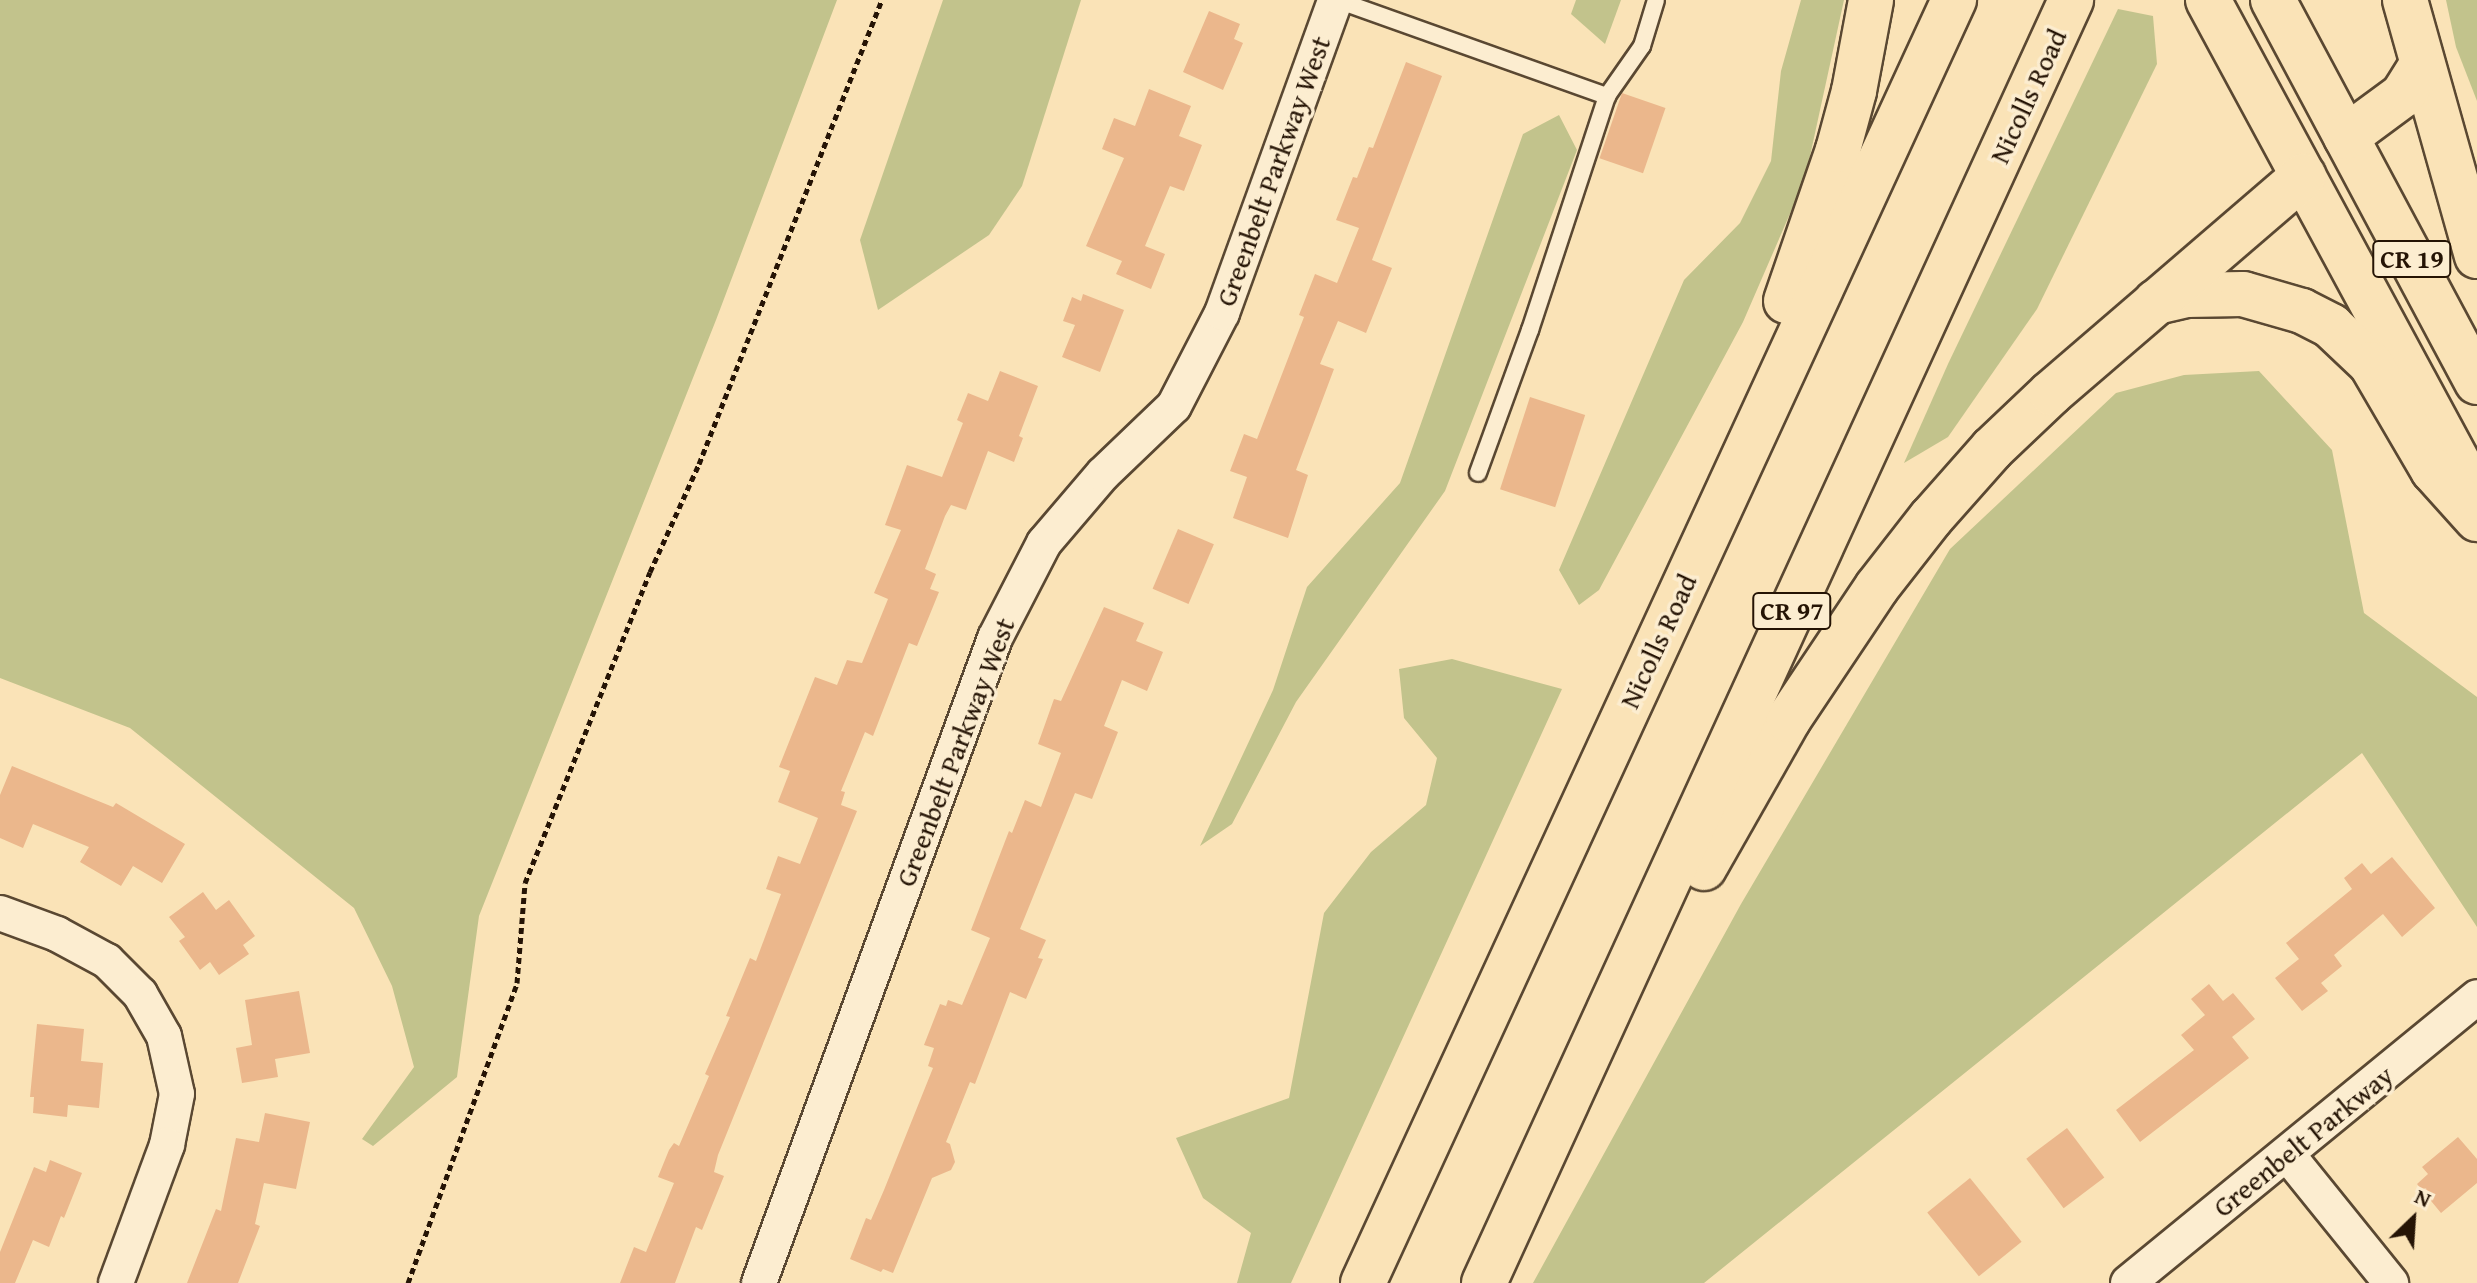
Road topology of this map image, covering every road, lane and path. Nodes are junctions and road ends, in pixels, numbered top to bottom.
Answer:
1 (882, 0) edge
2 (1336, 0) edge
3 (1656, 0) edge
4 (1871, 0) edge
5 (1954, 0) edge
6 (2071, 0) edge
7 (2208, 0) edge
8 (2273, 0) edge
9 (2405, 0) edge
10 (2422, 65) junction
11 (1607, 96) junction
12 (2346, 137) junction
13 (2303, 176) junction
14 (2477, 256) edge
15 (2156, 302) junction
16 (2477, 382) edge
17 (1478, 473) dead end
18 (2477, 498) edge
19 (2477, 519) edge
20 (1710, 530) junction
21 (0, 913) edge
22 (2477, 997) edge
23 (2287, 1154) junction
24 (1513, 1221) junction
25 (116, 1283) edge
26 (408, 1283) edge
27 (759, 1283) edge
28 (1363, 1283) edge
29 (1484, 1283) edge
30 (2128, 1283) edge
31 (2391, 1283) edge

1 - 26 path
2 - 11 lane
2 - 27 street, Greenbelt Parkway West
3 - 11 lane
4 - 20 main road
5 - 20 main road, Nicolls Road
6 - 24 main road, Nicolls Road / CR 97
7 - 13 main road, CR 19
8 - 12 main road, CR 19
9 - 10 main road
10 - 12 main road
10 - 14 main road
11 - 17 lane
12 - 13 main road
12 - 16 main road, CR 19
13 - 15 main road
13 - 18 main road, CR 19
15 - 19 main road
15 - 24 main road
20 - 28 main road, Nicolls Road
21 - 25 street
22 - 23 street, Greenbelt Parkway
23 - 30 street, Greenbelt Parkway
23 - 31 street
24 - 29 main road, Nicolls Road / CR 97

